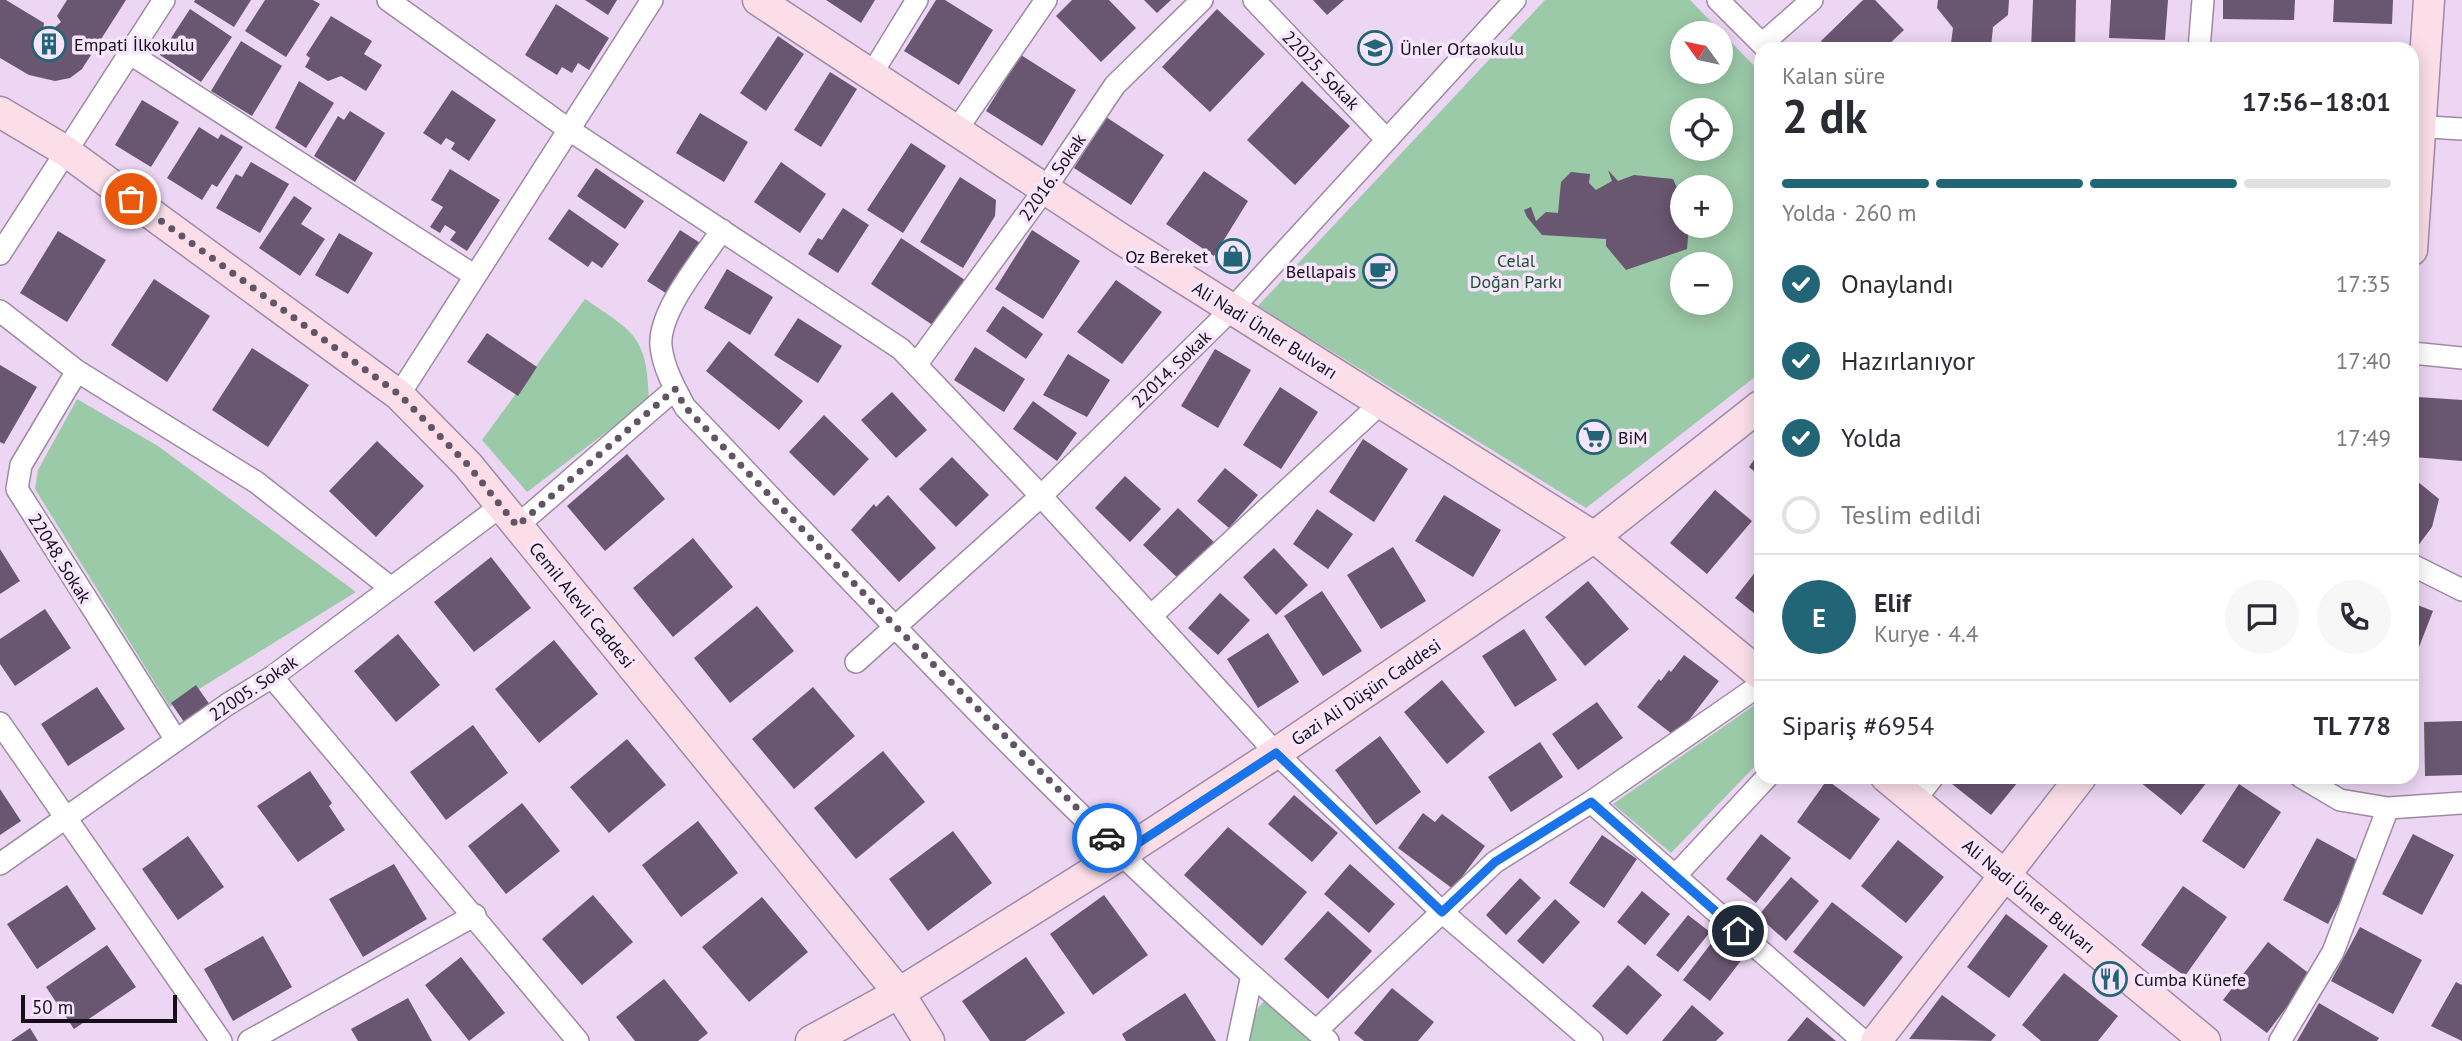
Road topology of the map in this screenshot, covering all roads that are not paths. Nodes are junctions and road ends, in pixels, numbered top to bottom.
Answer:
1 (164, 0) edge
2 (388, 0) edge
3 (652, 0) edge
4 (758, 0) edge
5 (916, 0) edge
6 (1046, 0) edge
7 (1202, 0) edge
8 (1254, 0) edge
9 (1515, 0) edge
10 (1718, 0) edge
11 (1812, 0) edge
12 (2203, 0) edge
13 (2429, 0) edge
14 (1760, 42) edge
15 (1768, 42) edge
16 (2200, 42) edge
17 (129, 53) junction
18 (871, 75) junction
19 (2419, 105) edge
20 (0, 112) edge
21 (2419, 126) edge
22 (568, 129) junction
23 (2462, 129) edge
24 (955, 132) junction
25 (1387, 140) junction
26 (64, 150) junction
27 (1045, 189) junction
28 (722, 230) junction
29 (0, 254) edge
30 (475, 276) junction
31 (1232, 309) junction
32 (0, 311) edge
33 (2419, 354) edge
34 (2462, 358) edge
35 (916, 365) junction
36 (77, 371) junction
37 (675, 389) junction
38 (400, 395) junction
39 (1381, 403) junction
40 (1754, 410) edge
41 (1041, 496) junction
42 (509, 516) junction
43 (1594, 537) junction
44 (2419, 568) edge
45 (391, 588) junction
46 (2462, 590) edge
47 (1151, 616) junction
48 (895, 626) junction
49 (856, 662) dead end
50 (1754, 669) edge
51 (272, 677) junction
52 (1754, 689) edge
53 (0, 723) edge
54 (176, 740) junction
55 (1276, 753) junction
56 (1760, 784) edge
57 (1894, 784) edge
58 (1927, 784) edge
59 (2075, 784) edge
60 (2313, 784) edge
61 (1914, 801) junction
62 (1591, 802) junction
63 (2462, 803) edge
64 (2388, 808) junction
65 (65, 818) junction
66 (1123, 853) junction
67 (0, 864) edge
68 (2003, 875) junction
69 (1675, 876) junction
70 (1442, 912) junction
71 (475, 915) junction
72 (1252, 975) junction
73 (899, 993) junction
74 (1322, 1036) edge
75 (221, 1041) edge
76 (249, 1041) edge
77 (578, 1041) edge
78 (811, 1041) edge
79 (929, 1041) edge
80 (1238, 1041) edge
81 (1592, 1041) edge
82 (1863, 1041) edge
83 (1876, 1041) edge
84 (2205, 1041) edge
85 (2280, 1041) edge

1 - 17 street
2 - 22 street
3 - 22 street
4 - 18 street, Ali Nadi Ünler Bulvarı
5 - 18 street
6 - 24 street
7 - 27 street, 22016. Sokak
8 - 25 street, 22025. Sokak
9 - 25 street, 22014. Sokak
10 - 14 street
11 - 15 street
12 - 16 street
13 - 19 street
17 - 26 street
17 - 30 street
18 - 24 street, Ali Nadi Ünler Bulvarı
20 - 26 street, Cemil Alevli Caddesi
21 - 23 street
22 - 28 street
22 - 30 street
24 - 27 street, Ali Nadi Ünler Bulvarı
25 - 31 street, 22014. Sokak
26 - 29 street
26 - 38 street, Cemil Alevli Caddesi
27 - 31 street, Ali Nadi Ünler Bulvarı
27 - 35 street, 22016. Sokak
28 - 35 street
28 - 37 street
30 - 38 street
31 - 39 street, Ali Nadi Ünler Bulvarı
31 - 41 street, 22014. Sokak
32 - 36 street
33 - 34 street
35 - 41 street
36 - 45 street
36 - 54 street, 22048. Sokak
37 - 42 street, 22005. Sokak
37 - 48 street
38 - 42 street, Cemil Alevli Caddesi
39 - 43 street, Ali Nadi Ünler Bulvarı
39 - 47 street
40 - 43 street, Gazi Ali Düşün Caddesi
41 - 47 street
41 - 48 street, 22014. Sokak
42 - 45 street, 22005. Sokak
42 - 73 street, Cemil Alevli Caddesi
43 - 50 street, Ali Nadi Ünler Bulvarı
43 - 55 street, Gazi Ali Düşün Caddesi
44 - 46 street
45 - 51 street, 22005. Sokak
47 - 55 street
48 - 49 street, 22014. Sokak
48 - 66 street
51 - 54 street, 22005. Sokak
51 - 71 street
52 - 62 street
53 - 65 street
54 - 65 street, 22005. Sokak
55 - 66 street, Gazi Ali Düşün Caddesi
55 - 70 street
56 - 69 street
57 - 61 street, Ali Nadi Ünler Bulvarı
58 - 61 street
59 - 68 street
60 - 64 street
61 - 68 street, Ali Nadi Ünler Bulvarı
62 - 69 street
62 - 70 street
63 - 64 street
64 - 85 street
65 - 67 street, 22005. Sokak
65 - 75 street
66 - 72 street
66 - 73 street, Gazi Ali Düşün Caddesi
68 - 83 street
68 - 84 street, Ali Nadi Ünler Bulvarı
69 - 82 street
70 - 74 street
70 - 81 street
71 - 76 street
71 - 77 street
72 - 74 street
72 - 80 street
73 - 78 street, Gazi Ali Düşün Caddesi
73 - 79 street, Cemil Alevli Caddesi

